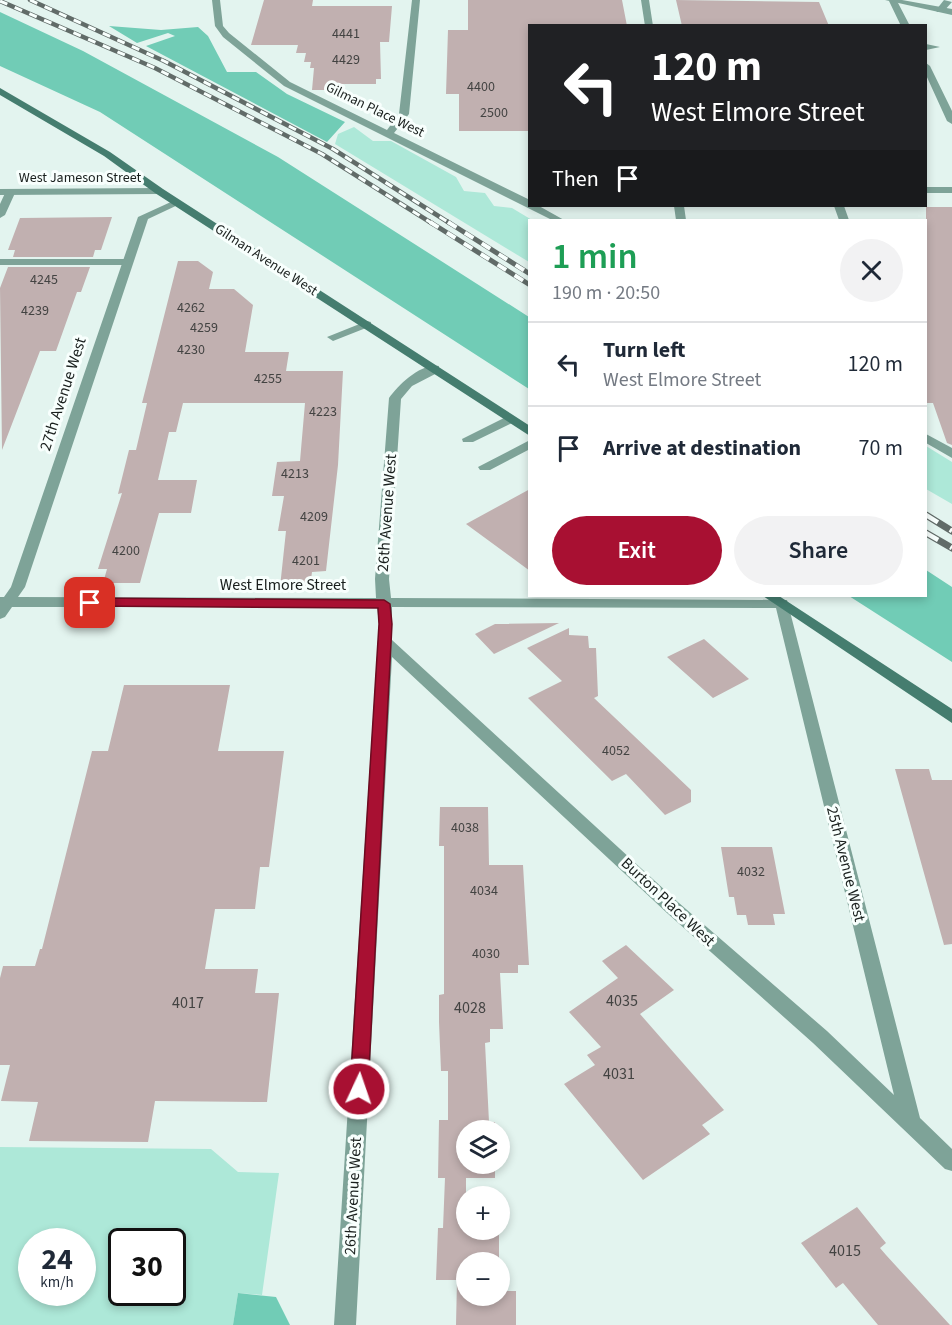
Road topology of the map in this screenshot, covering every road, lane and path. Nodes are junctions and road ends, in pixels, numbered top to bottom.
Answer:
1 (216, 0) edge
2 (416, 0) edge
3 (645, 0) edge
4 (889, 0) edge
5 (949, 0) edge
6 (893, 1) edge
7 (940, 10) junction
8 (952, 12) edge
9 (649, 24) edge
10 (905, 24) edge
11 (927, 47) edge
12 (936, 47) dead end
13 (927, 68) edge
14 (0, 91) edge
15 (949, 110) edge
16 (952, 120) edge
17 (389, 133) junction
18 (503, 189) junction
19 (528, 189) edge
20 (927, 189) edge
21 (952, 190) edge
22 (159, 191) junction
23 (5, 193) edge
24 (177, 203) junction
25 (528, 203) edge
26 (535, 207) edge
27 (0, 215) edge
28 (557, 219) edge
29 (0, 262) edge
30 (126, 262) junction
31 (367, 324) junction
32 (333, 337) dead end
33 (435, 369) junction
34 (510, 419) junction
35 (528, 431) edge
36 (468, 439) dead end
37 (927, 439) edge
38 (528, 445) edge
39 (952, 454) edge
40 (485, 467) dead end
41 (776, 599) edge
42 (384, 604) junction
43 (2, 606) edge
44 (384, 641) junction
45 (952, 717) edge
46 (911, 1123) junction
47 (952, 1162) edge
48 (345, 1325) edge

1 - 17 street, Gilman Place West
2 - 17 street
3 - 9 street
4 - 6 street
5 - 7 street
6 - 7 street
6 - 10 street
7 - 8 street
11 - 12 street
13 - 15 street
14 - 22 main road, Gilman Avenue West
15 - 16 street
17 - 18 street, Gilman Place West
18 - 19 street
18 - 25 street, Gilman Place West
20 - 21 street
22 - 23 street, West Jameson Street
22 - 24 main road, Gilman Avenue West
23 - 27 street
24 - 30 street, 27th Avenue West
24 - 31 main road, Gilman Avenue West
26 - 28 street, Gilman Place West
29 - 30 street
30 - 43 street, 27th Avenue West
31 - 32 street
31 - 33 main road, Gilman Avenue West
33 - 34 main road, Gilman Avenue West
33 - 42 street, 26th Avenue West
34 - 35 main road, Gilman Avenue West
34 - 36 street
37 - 39 street
38 - 40 street
41 - 42 street, West Elmore Street
41 - 45 main road
41 - 46 street, 25th Avenue West
42 - 43 street, West Elmore Street
42 - 44 street, 26th Avenue West
44 - 46 street, Burton Place West
44 - 48 street, 26th Avenue West
46 - 47 street, Burton Place West

